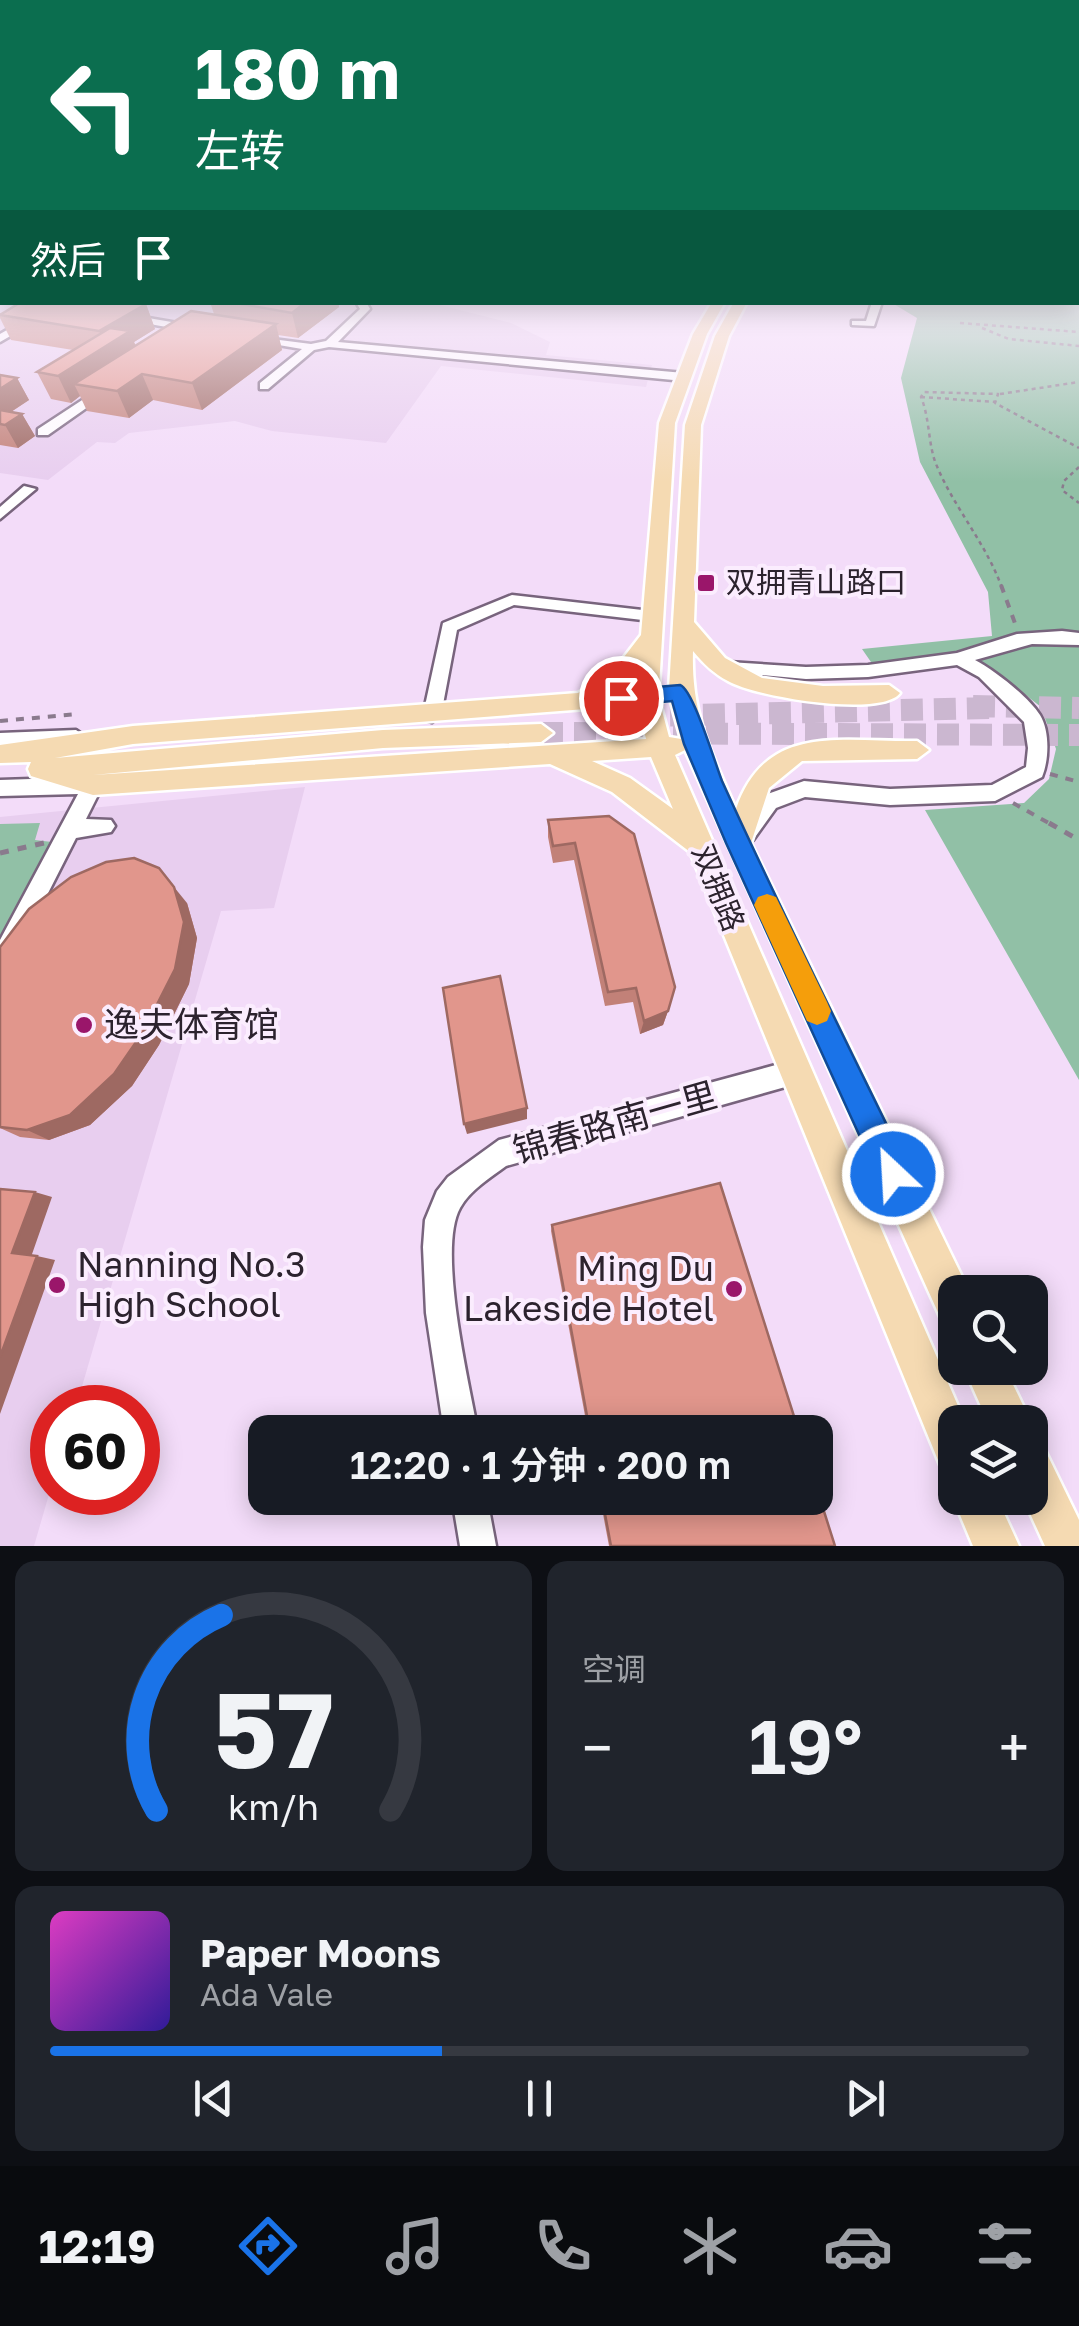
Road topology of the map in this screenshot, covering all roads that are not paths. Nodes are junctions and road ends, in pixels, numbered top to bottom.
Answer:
1 (185, 338) edge
2 (254, 338) edge
3 (335, 338) edge
4 (698, 338) edge
5 (721, 338) edge
6 (181, 340) edge
7 (329, 344) junction
8 (312, 347) junction
9 (684, 377) junction
10 (120, 381) edge
11 (264, 386) dead end
12 (43, 432) dead end
13 (28, 490) dead end
14 (0, 514) edge
15 (682, 622) junction
16 (650, 626) junction
17 (1079, 639) edge
18 (959, 659) junction
19 (719, 665) junction
20 (680, 693) junction
21 (889, 693) dead end
22 (647, 696) junction
23 (582, 700) junction
24 (432, 715) junction
25 (133, 735) junction
26 (543, 735) junction
27 (0, 740) edge
28 (695, 744) junction
29 (660, 748) junction
30 (916, 750) dead end
31 (0, 754) edge
32 (35, 761) junction
33 (0, 771) edge
34 (93, 786) junction
35 (0, 788) edge
36 (104, 826) dead end
37 (68, 834) junction
38 (738, 843) junction
39 (700, 845) junction
40 (0, 964) edge
41 (794, 1073) junction
42 (940, 1275) edge
43 (938, 1410) edge
44 (458, 1415) edge
45 (1048, 1504) edge
46 (473, 1515) edge
47 (982, 1515) edge
48 (478, 1546) edge
49 (996, 1546) edge
50 (1068, 1546) edge

1 - 6 street
2 - 8 street
3 - 7 street
4 - 9 main road, 双拥路
5 - 15 main road, 双拥路
7 - 8 street
7 - 9 street
8 - 11 street
9 - 16 main road, 双拥路
10 - 12 street
13 - 14 street
15 - 19 main road
15 - 20 main road, 双拥路
16 - 22 main road, 双拥路
16 - 23 main road
16 - 24 street
17 - 18 street
18 - 19 street
18 - 38 street
19 - 21 main road
20 - 22 main road
20 - 28 main road, 双拥路
22 - 23 main road
22 - 29 main road, 双拥路
23 - 24 main road
24 - 25 main road
25 - 27 street
25 - 32 main road
26 - 29 main road
26 - 32 main road
26 - 34 main road
26 - 39 main road
28 - 29 main road
28 - 38 main road, 双拥路
29 - 39 main road, 双拥路
30 - 38 main road
31 - 32 main road
32 - 33 main road
32 - 34 main road
34 - 35 street
34 - 37 street
36 - 37 street
37 - 40 street
38 - 42 main road, 双拥路
39 - 41 main road, 双拥路
41 - 43 main road, 双拥路
41 - 44 street, 锦春路南一里
45 - 50 main road
46 - 48 street
47 - 49 main road

